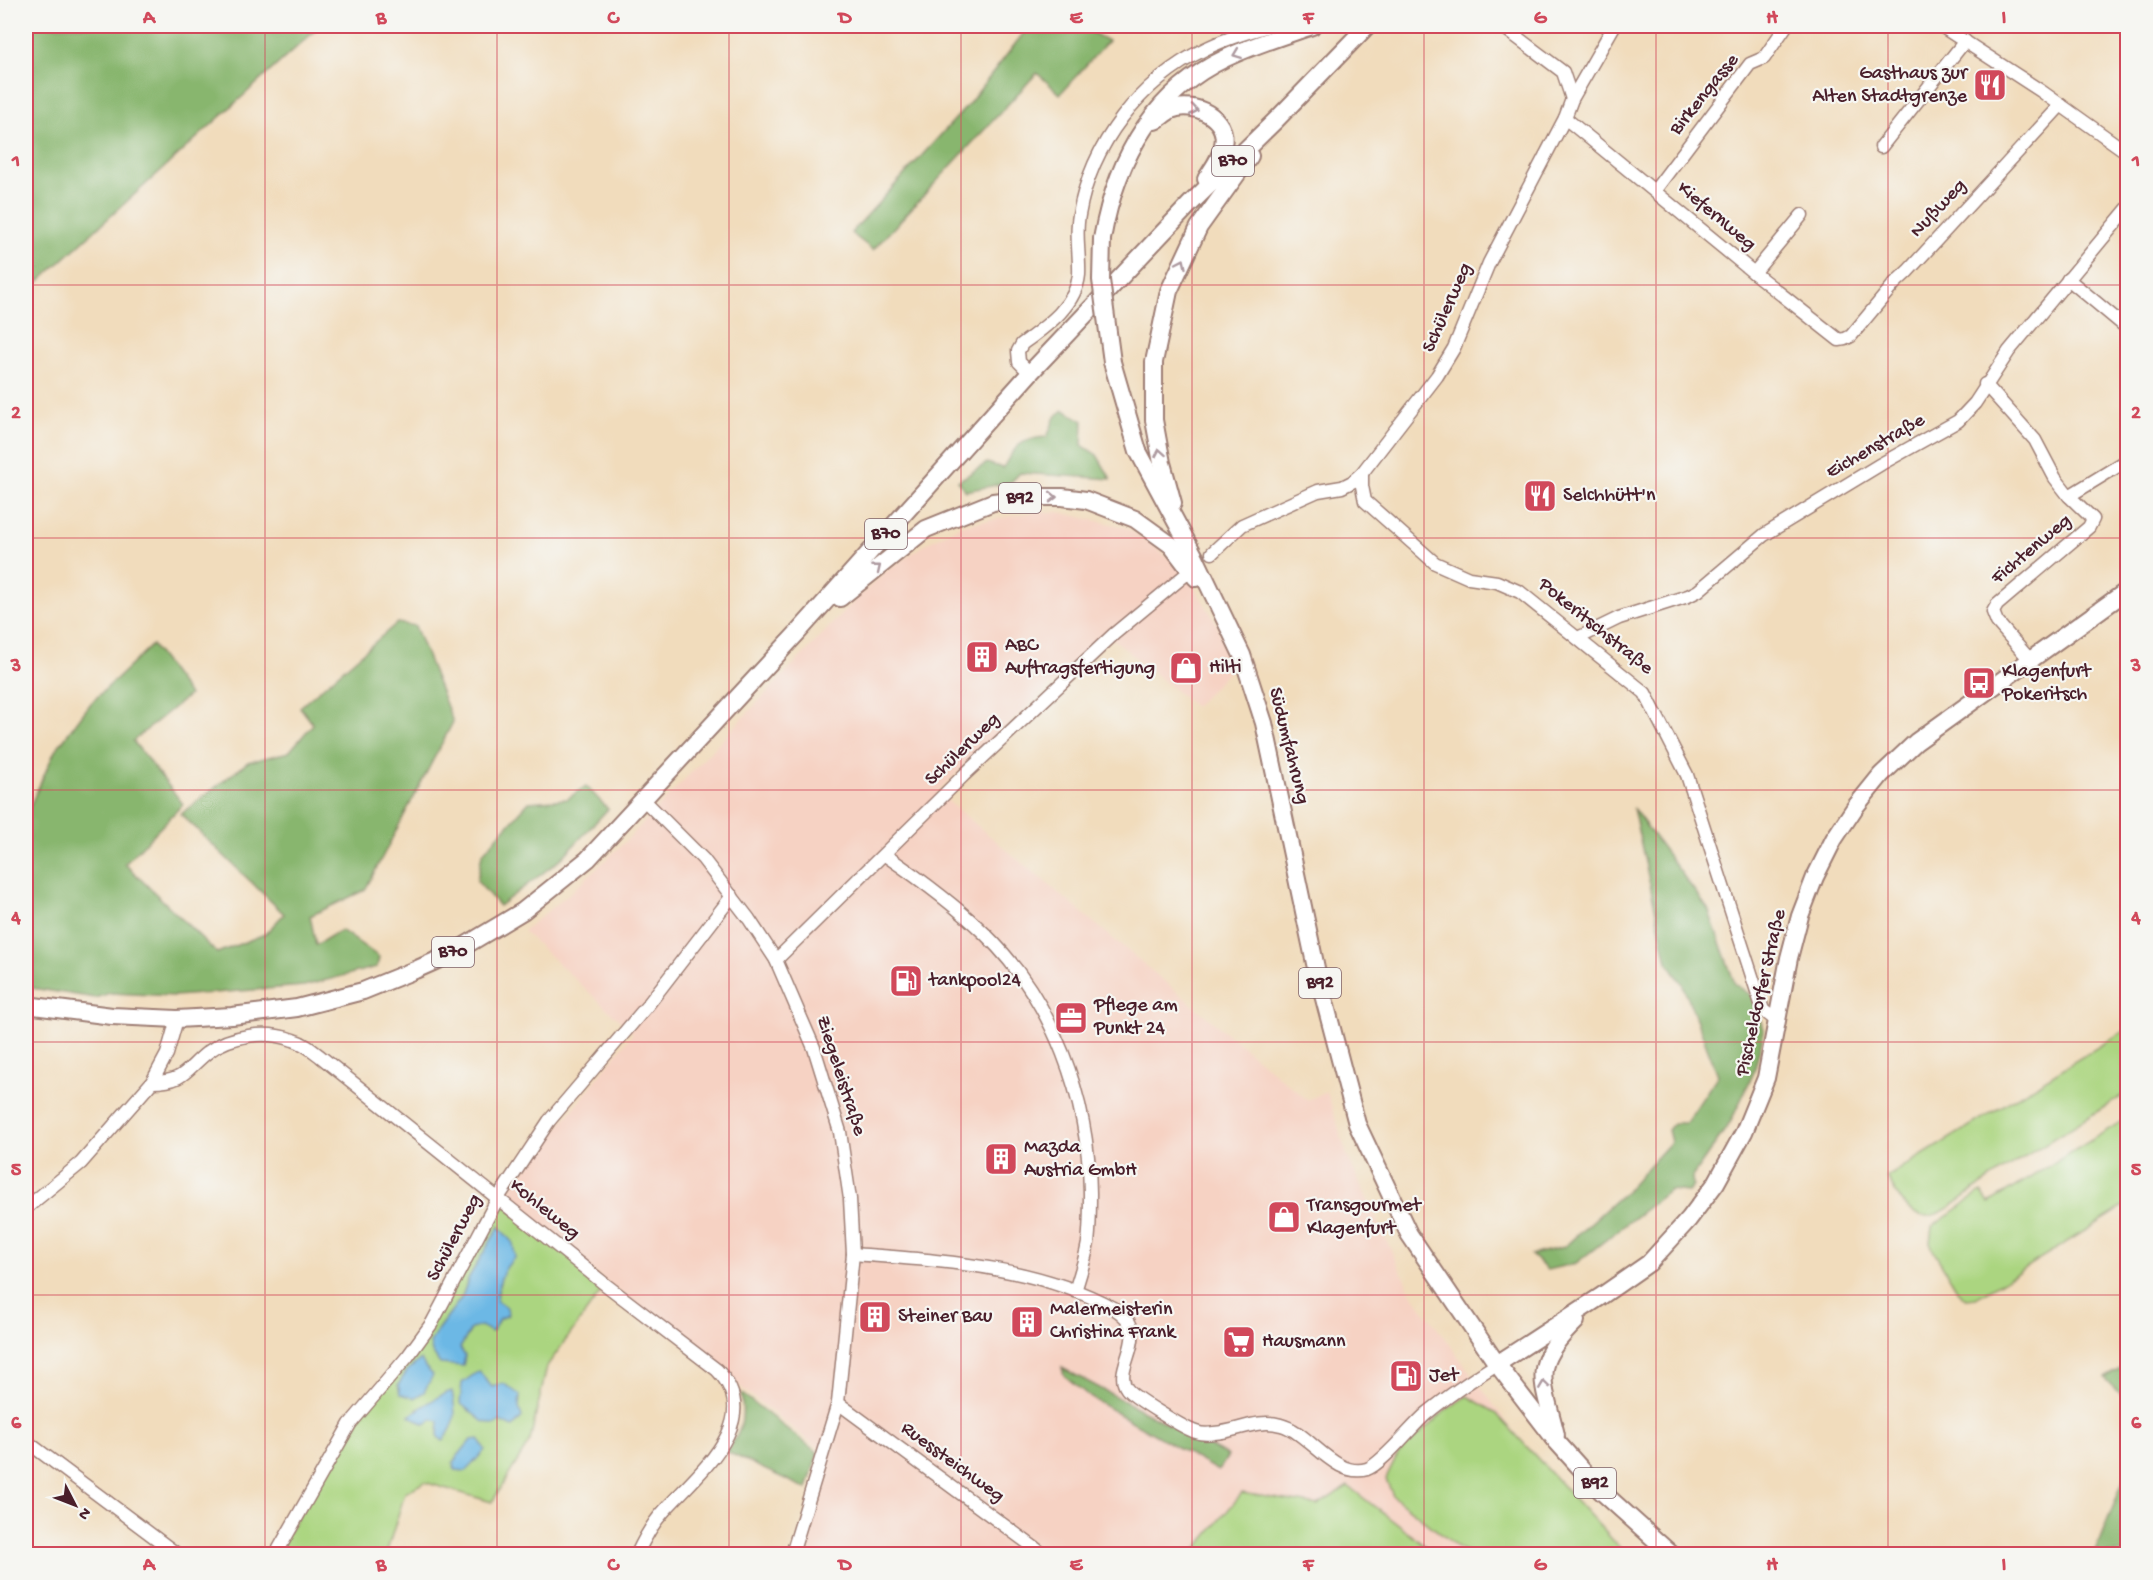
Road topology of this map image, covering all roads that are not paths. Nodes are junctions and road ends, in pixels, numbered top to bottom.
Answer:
1 (1269, 26) edge
2 (1312, 26) edge
3 (1367, 26) edge
4 (1502, 26) edge
5 (1614, 26) edge
6 (1786, 26) edge
7 (1941, 26) edge
8 (1965, 41) junction
9 (1563, 72) junction
10 (1587, 73) junction
11 (1572, 99) junction
12 (2061, 105) junction
13 (1565, 118) junction
14 (1277, 119) junction
15 (1142, 130) junction
16 (1881, 147) dead end
17 (2127, 153) edge
18 (1654, 190) junction
19 (1190, 204) junction
20 (2127, 208) edge
21 (1802, 215) dead end
22 (1754, 273) junction
23 (2068, 279) junction
24 (2127, 329) edge
25 (1845, 339) joint
26 (1030, 373) junction
27 (1985, 384) junction
28 (2127, 460) edge
29 (1362, 472) junction
30 (1342, 487) junction
31 (2069, 496) junction
32 (1365, 501) junction
33 (1180, 530) junction
34 (1212, 553) dead end
35 (1184, 576) dead end
36 (2127, 590) edge
37 (1228, 625) junction
38 (799, 631) junction
39 (1578, 638) junction
40 (2031, 661) junction
41 (643, 799) junction
42 (885, 855) junction
43 (732, 896) junction
44 (776, 960) junction
45 (26, 1005) edge
46 (177, 1019) junction
47 (1778, 1022) junction
48 (152, 1082) junction
49 (498, 1198) junction
50 (26, 1208) edge
51 (853, 1254) junction
52 (1075, 1291) junction
53 (1600, 1298) junction
54 (1497, 1364) junction
55 (838, 1403) junction
56 (26, 1442) edge
57 (1557, 1442) junction
58 (177, 1554) edge
59 (276, 1554) edge
60 (637, 1554) edge
61 (792, 1554) edge
62 (1043, 1554) edge
63 (1671, 1554) edge

1 - 26 street
2 -> 15 main road, Südumfahrung / B92
3 - 14 main road, B70
4 - 9 street
5 - 10 street, Schülerweg
6 - 18 street, Birkengasse
7 - 8 street
8 - 12 street
8 - 16 street
9 - 10 street
9 - 11 street
10 - 11 street, Schülerweg
11 - 13 street, Schülerweg
12 - 17 street
12 - 25 street, Nußweg
13 - 18 street, Kiefernweg
13 - 29 street, Schülerweg
14 - 19 main road, B70
33 -> 14 main road, B92
15 -> 19 main road, Südumfahrung / B92
15 - 33 main road, Südumfahrung / B92, bridge
18 - 22 street, Kiefernweg
19 - 26 main road, B70
20 - 23 street, Eichenstraße
21 - 22 street
22 - 25 street, Kiefernweg
23 - 24 street
23 - 27 street, Eichenstraße
26 - 38 main road, B70
27 - 31 street
27 - 39 street, Eichenstraße
28 - 31 street, Fichtenweg
29 - 30 street, Schülerweg
29 - 32 street
30 - 32 street, Pokeritschstraße
30 - 34 street, Schülerweg
31 - 40 street, Fichtenweg
32 - 39 street, Pokeritschstraße
33 - 37 main road, Südumfahrung / B92
35 - 42 street, Schülerweg
36 - 40 main road, Pischeldorfer Straße
38 -> 37 main road, B92
37 - 54 main road, Südumfahrung / B92
38 - 41 main road, B70
39 - 47 street, Pokeritschstraße
40 - 47 main road, Pischeldorfer Straße
41 - 43 street, Ziegeleistraße
41 - 46 main road, B70
42 - 44 street, Schülerweg
42 - 52 street
43 - 44 street, Ziegeleistraße
43 - 49 street, Schülerweg
44 - 51 street, Ziegeleistraße
45 - 46 main road, B70
46 - 48 street
47 - 53 main road, Pischeldorfer Straße
48 - 49 street, Kohleweg
48 - 50 street
49 - 59 street, Schülerweg
49 - 60 street, Kohleweg
51 - 52 street
51 - 55 street, Ziegeleistraße
52 - 54 street
53 - 54 main road, Pischeldorfer Straße
57 -> 53 main road
54 - 57 main road, B92
55 - 61 street, Ziegeleistraße
55 - 62 street, Ruessteichweg
56 - 58 street
57 - 63 main road, B92

